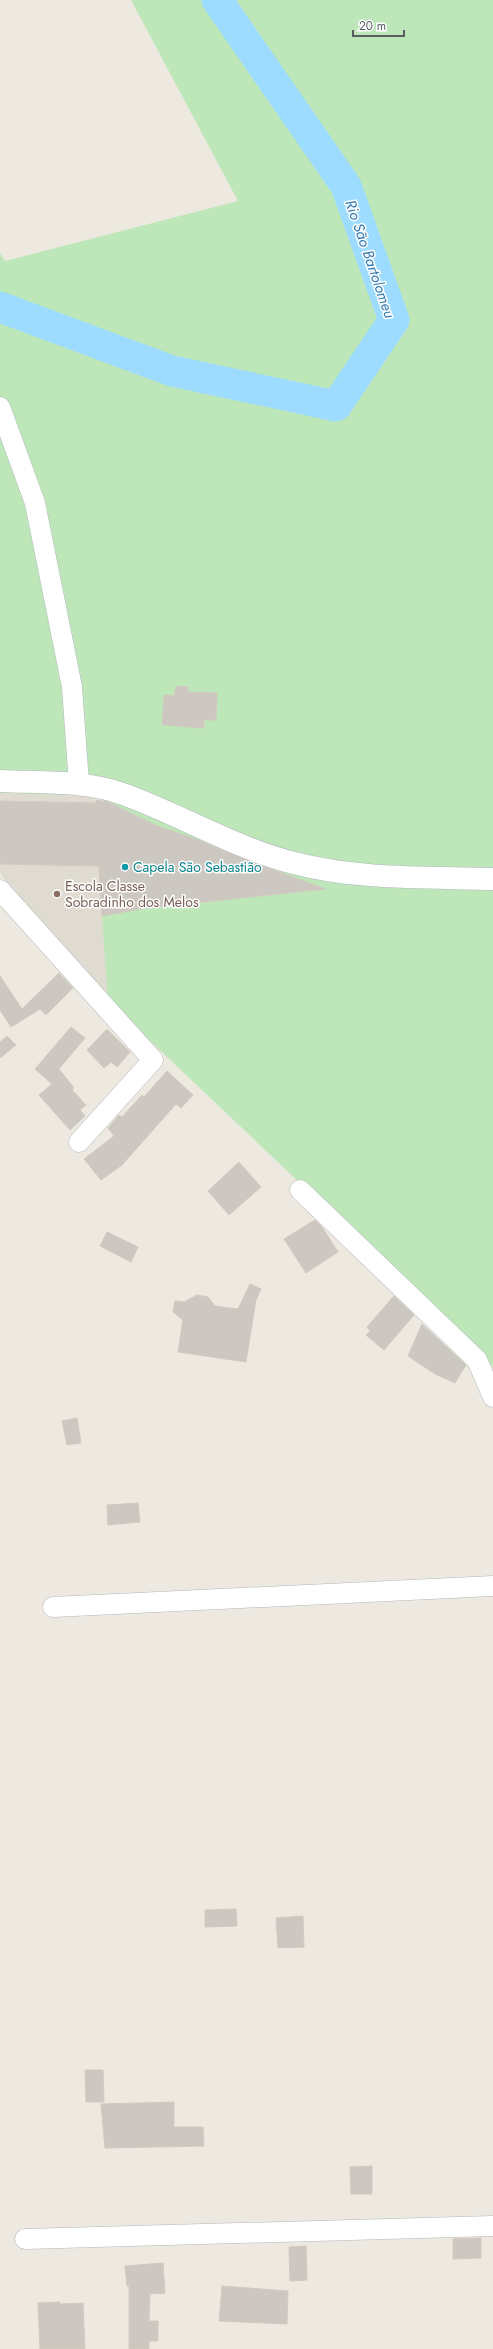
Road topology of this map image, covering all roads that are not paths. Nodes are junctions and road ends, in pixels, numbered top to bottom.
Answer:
1 (0, 407) edge
2 (0, 781) edge
3 (79, 784) junction
4 (493, 879) edge
5 (0, 890) edge
6 (79, 1142) dead end
7 (300, 1190) dead end
8 (493, 1397) edge
9 (493, 1586) edge
10 (53, 1607) dead end
11 (493, 2226) edge
12 (25, 2239) dead end

1 - 3 street
2 - 3 street
3 - 4 street
5 - 6 street
7 - 8 street
9 - 10 street
11 - 12 street

